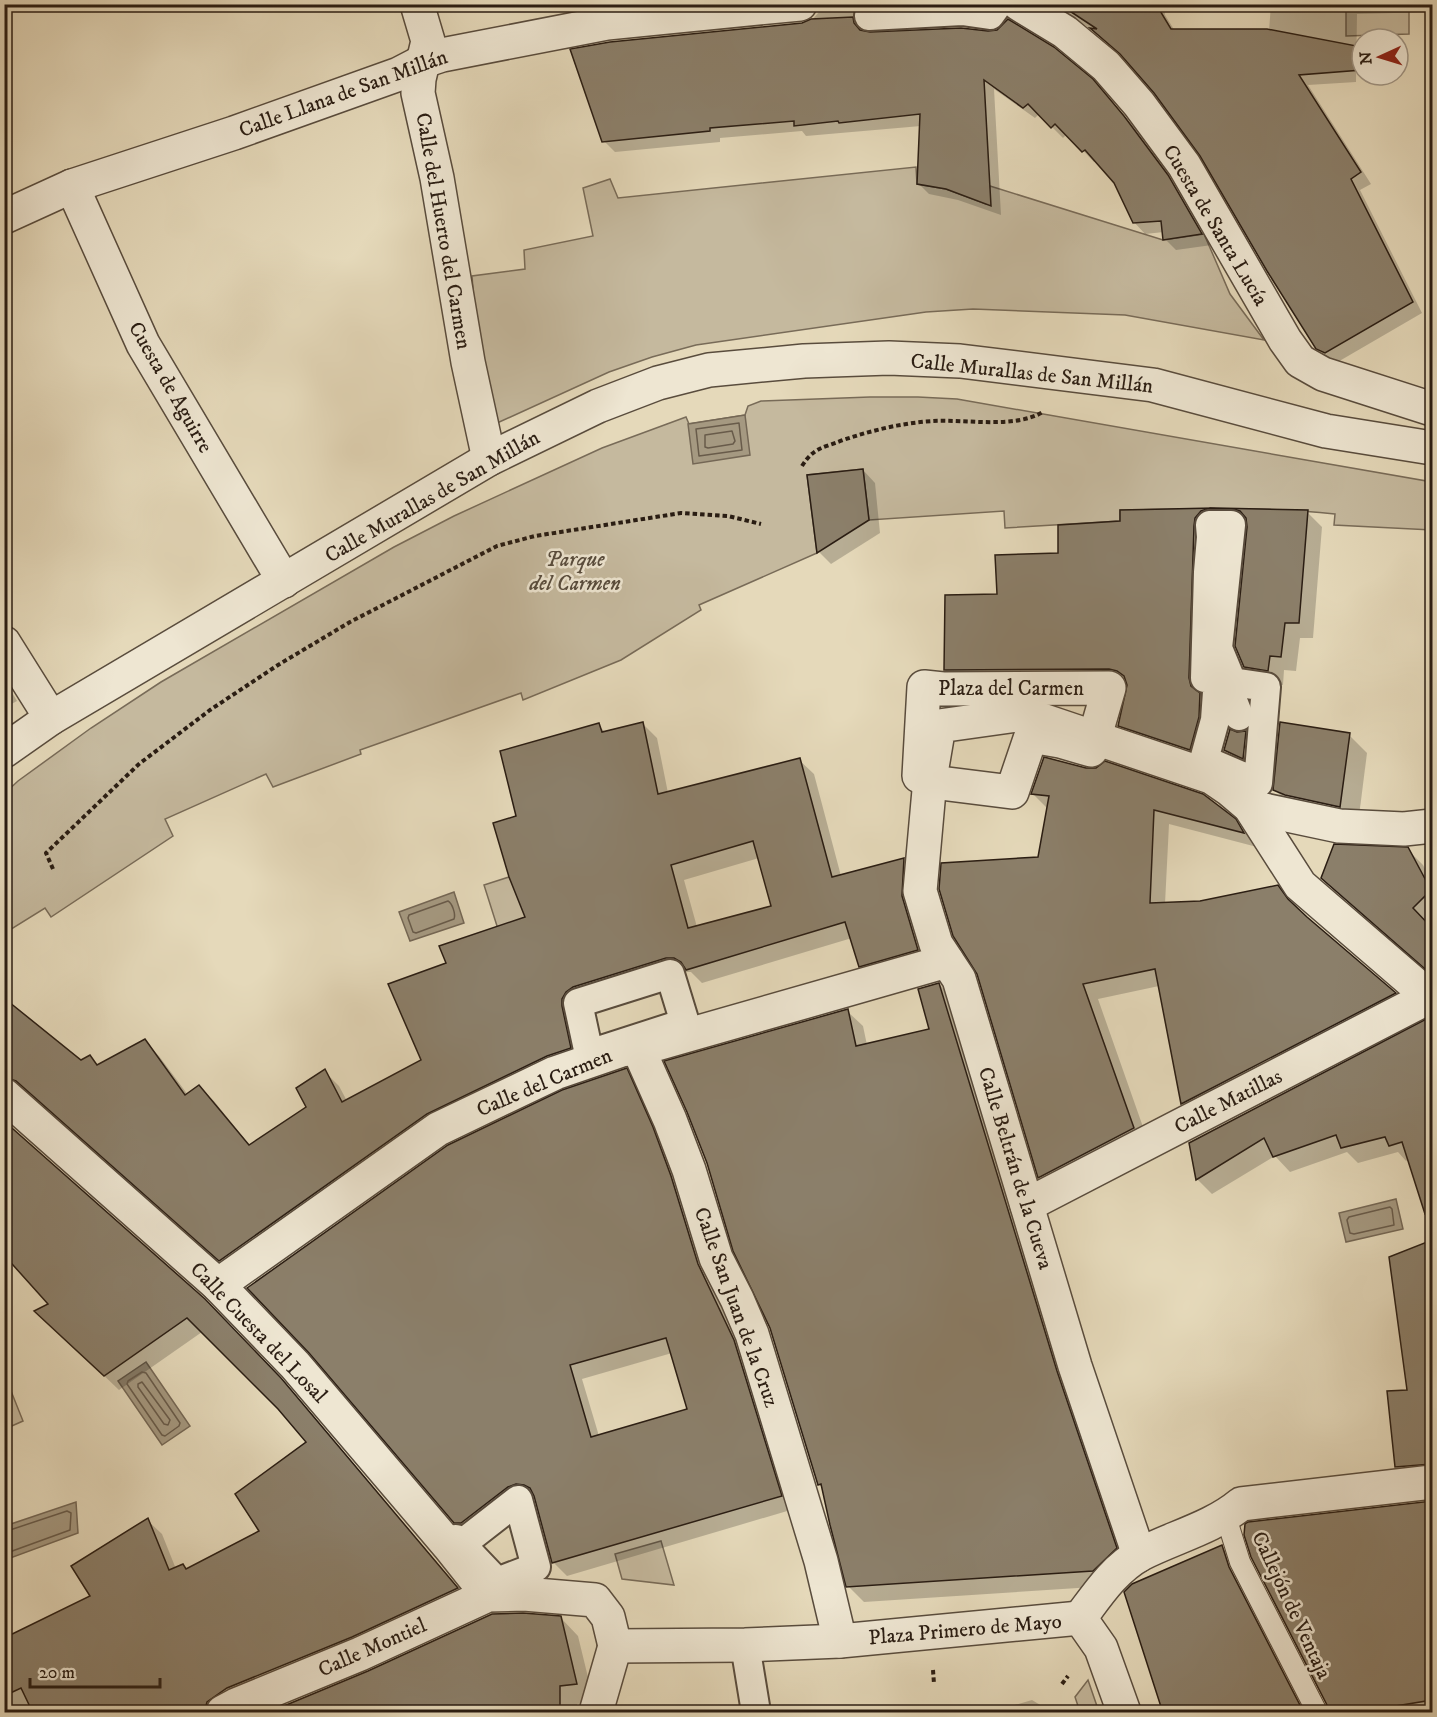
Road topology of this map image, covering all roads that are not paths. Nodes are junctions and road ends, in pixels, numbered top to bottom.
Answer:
1 (417, 4) edge
2 (800, 4) edge
3 (871, 4) edge
4 (998, 4) edge
5 (1018, 4) edge
6 (424, 61) junction
7 (72, 186) junction
8 (4, 217) edge
9 (1432, 409) edge
10 (1432, 448) edge
11 (489, 459) junction
12 (1221, 527) dead end
13 (284, 581) junction
14 (4, 644) edge
15 (51, 718) junction
16 (1251, 718) junction
17 (1094, 739) junction
18 (4, 752) edge
19 (930, 779) junction
20 (1250, 807) junction
21 (1432, 826) edge
22 (947, 961) junction
23 (1431, 998) edge
24 (638, 1048) junction
25 (4, 1095) edge
26 (1027, 1205) junction
27 (218, 1285) junction
28 (1432, 1482) edge
29 (1226, 1516) junction
30 (1139, 1555) junction
31 (488, 1594) junction
32 (1080, 1618) junction
33 (840, 1641) junction
34 (745, 1644) junction
35 (615, 1646) junction
36 (223, 1713) edge
37 (596, 1713) edge
38 (756, 1713) edge
39 (1124, 1713) edge
40 (1317, 1713) edge

1 - 6 street, Calle del Huerto del Carmen
2 - 6 street, Calle Llana de San Millán
3 - 4 street
5 - 9 street, Cuesta de Santa Lucía
6 - 7 street, Calle Llana de San Millán
6 - 11 street, Calle del Huerto del Carmen
7 - 8 street, Calle Llana de San Millán
7 - 13 street, Cuesta de Aguirre
10 - 11 street, Calle Murallas de San Millán
11 - 13 street, Calle Murallas de San Millán
12 - 16 street
13 - 15 street, Calle Murallas de San Millán
14 - 15 street
15 - 18 street, Calle Murallas de San Millán
16 - 16 street
17 - 19 street, Plaza del Carmen
17 - 19 street
17 - 19 street, Plaza del Carmen
17 - 20 street, Plaza del Carmen
19 - 22 street, Calle Beltrán de la Cueva
20 - 21 street
20 - 23 street
22 - 24 street, Calle del Carmen
22 - 26 street, Calle Beltrán de la Cueva
23 - 26 street, Calle Matillas
24 - 27 street, Calle del Carmen
24 - 33 street, Calle San Juan de la Cruz
25 - 27 street, Calle Cuesta del Losal
26 - 30 street, Calle Beltrán de la Cueva
27 - 31 street, Calle Cuesta del Losal
28 - 29 street
29 - 30 street
29 - 40 lane, Callejón de Ventaja
30 - 32 street
31 - 35 street, Calle Montiel
31 - 36 street, Calle Montiel
32 - 33 street, Plaza Primero de Mayo
32 - 39 street, Plaza Primero de Mayo
33 - 34 street, Plaza Primero de Mayo
34 - 35 street, Plaza Primero de Mayo
34 - 38 street
35 - 37 street

